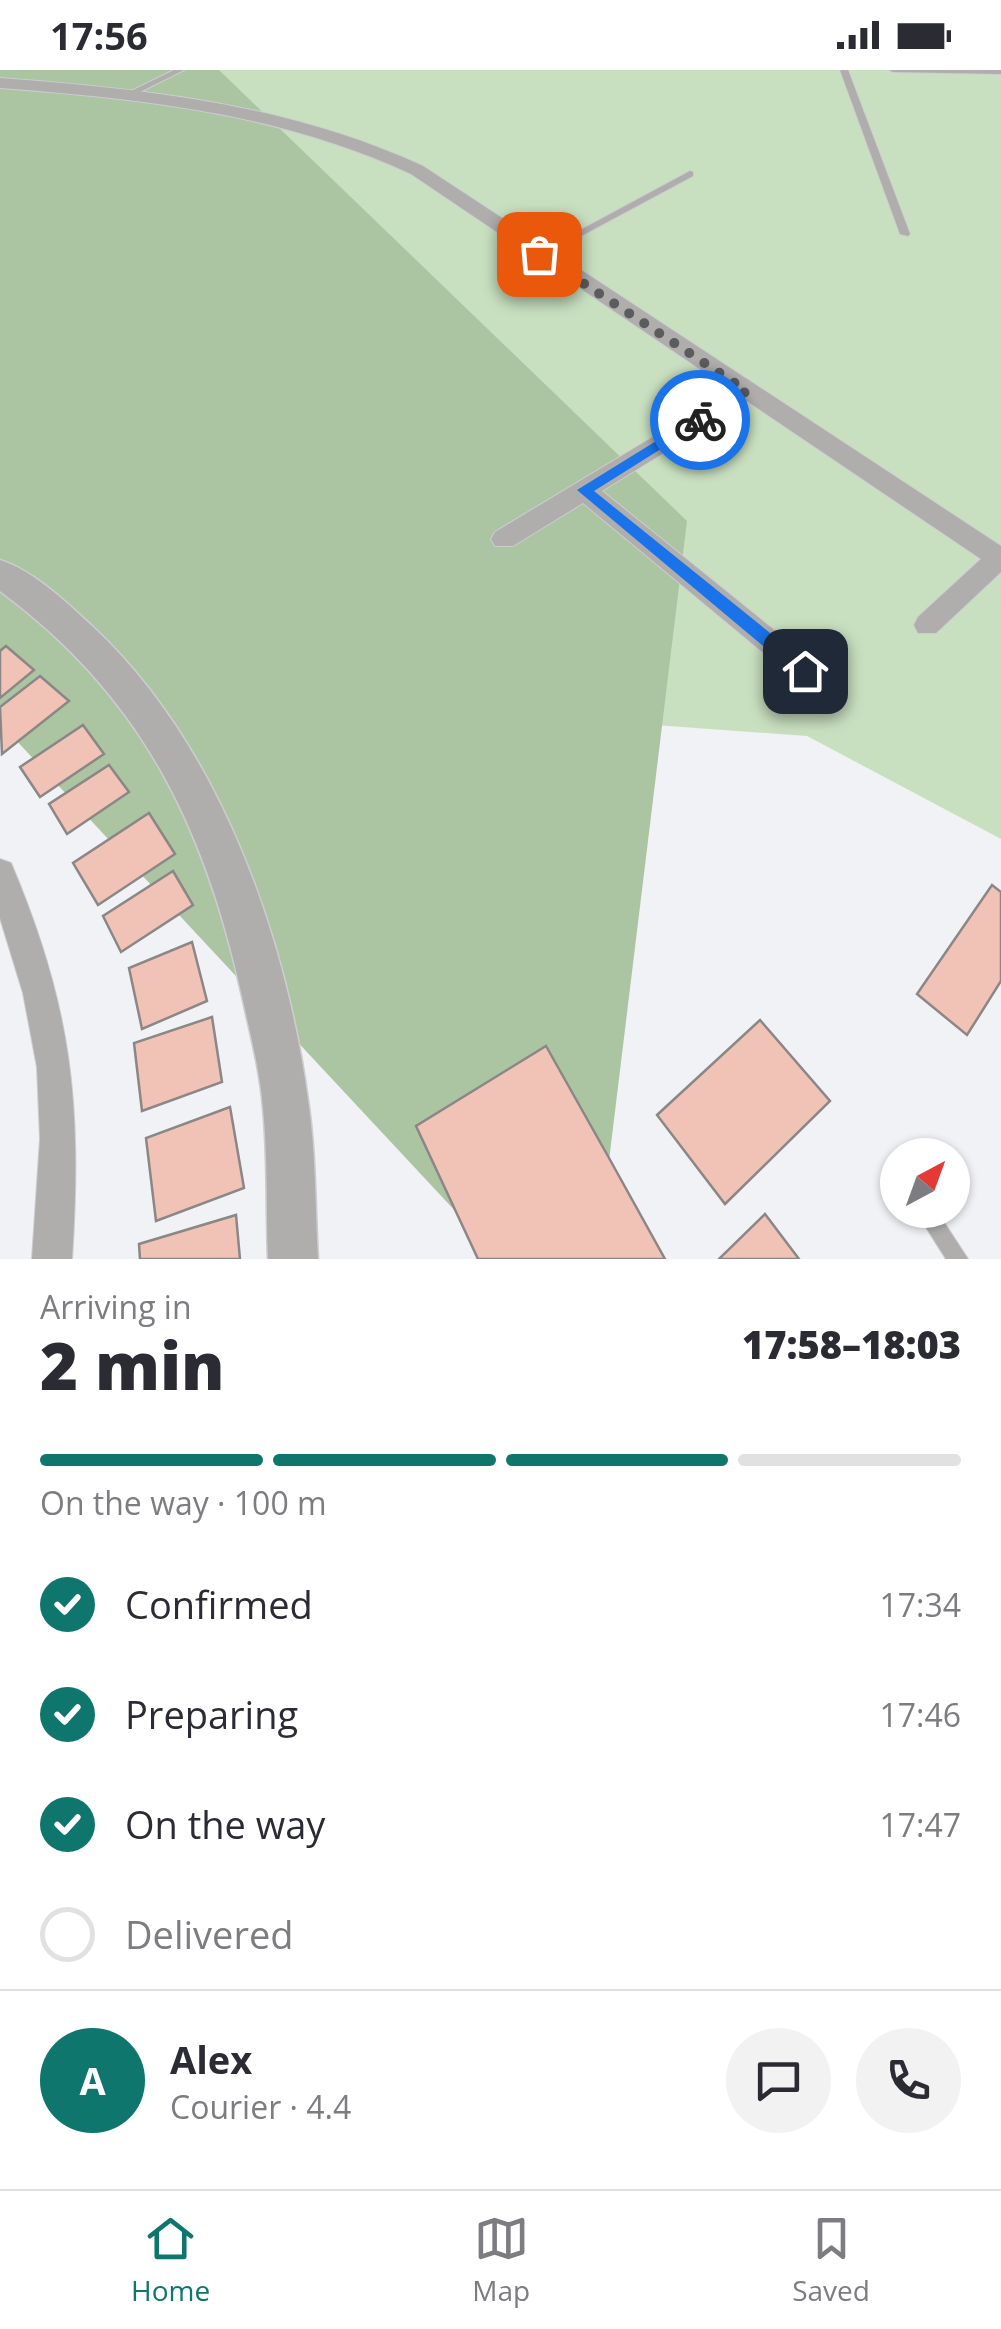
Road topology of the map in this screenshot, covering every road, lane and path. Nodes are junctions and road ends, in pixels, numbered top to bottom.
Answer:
1 (180, 70) edge
2 (844, 70) edge
3 (893, 70) edge
4 (1001, 72) edge
5 (0, 83) edge
6 (131, 93) junction
7 (690, 174) dead end
8 (905, 234) dead end
9 (539, 254) junction
10 (747, 391) junction
11 (584, 490) junction
12 (504, 539) dead end
13 (1000, 559) edge
14 (0, 574) edge
15 (927, 625) dead end
16 (805, 671) dead end
17 (0, 874) edge
18 (937, 1228) edge
19 (52, 1259) edge
20 (292, 1259) edge
21 (958, 1259) edge

1 - 6 lane
2 - 8 lane
3 - 4 lane
5 - 6 street
6 - 9 street
7 - 9 lane
9 - 10 street
10 - 11 street
10 - 13 street
11 - 12 street
11 - 16 street
13 - 15 street
14 - 20 street
17 - 19 street
18 - 21 lane

